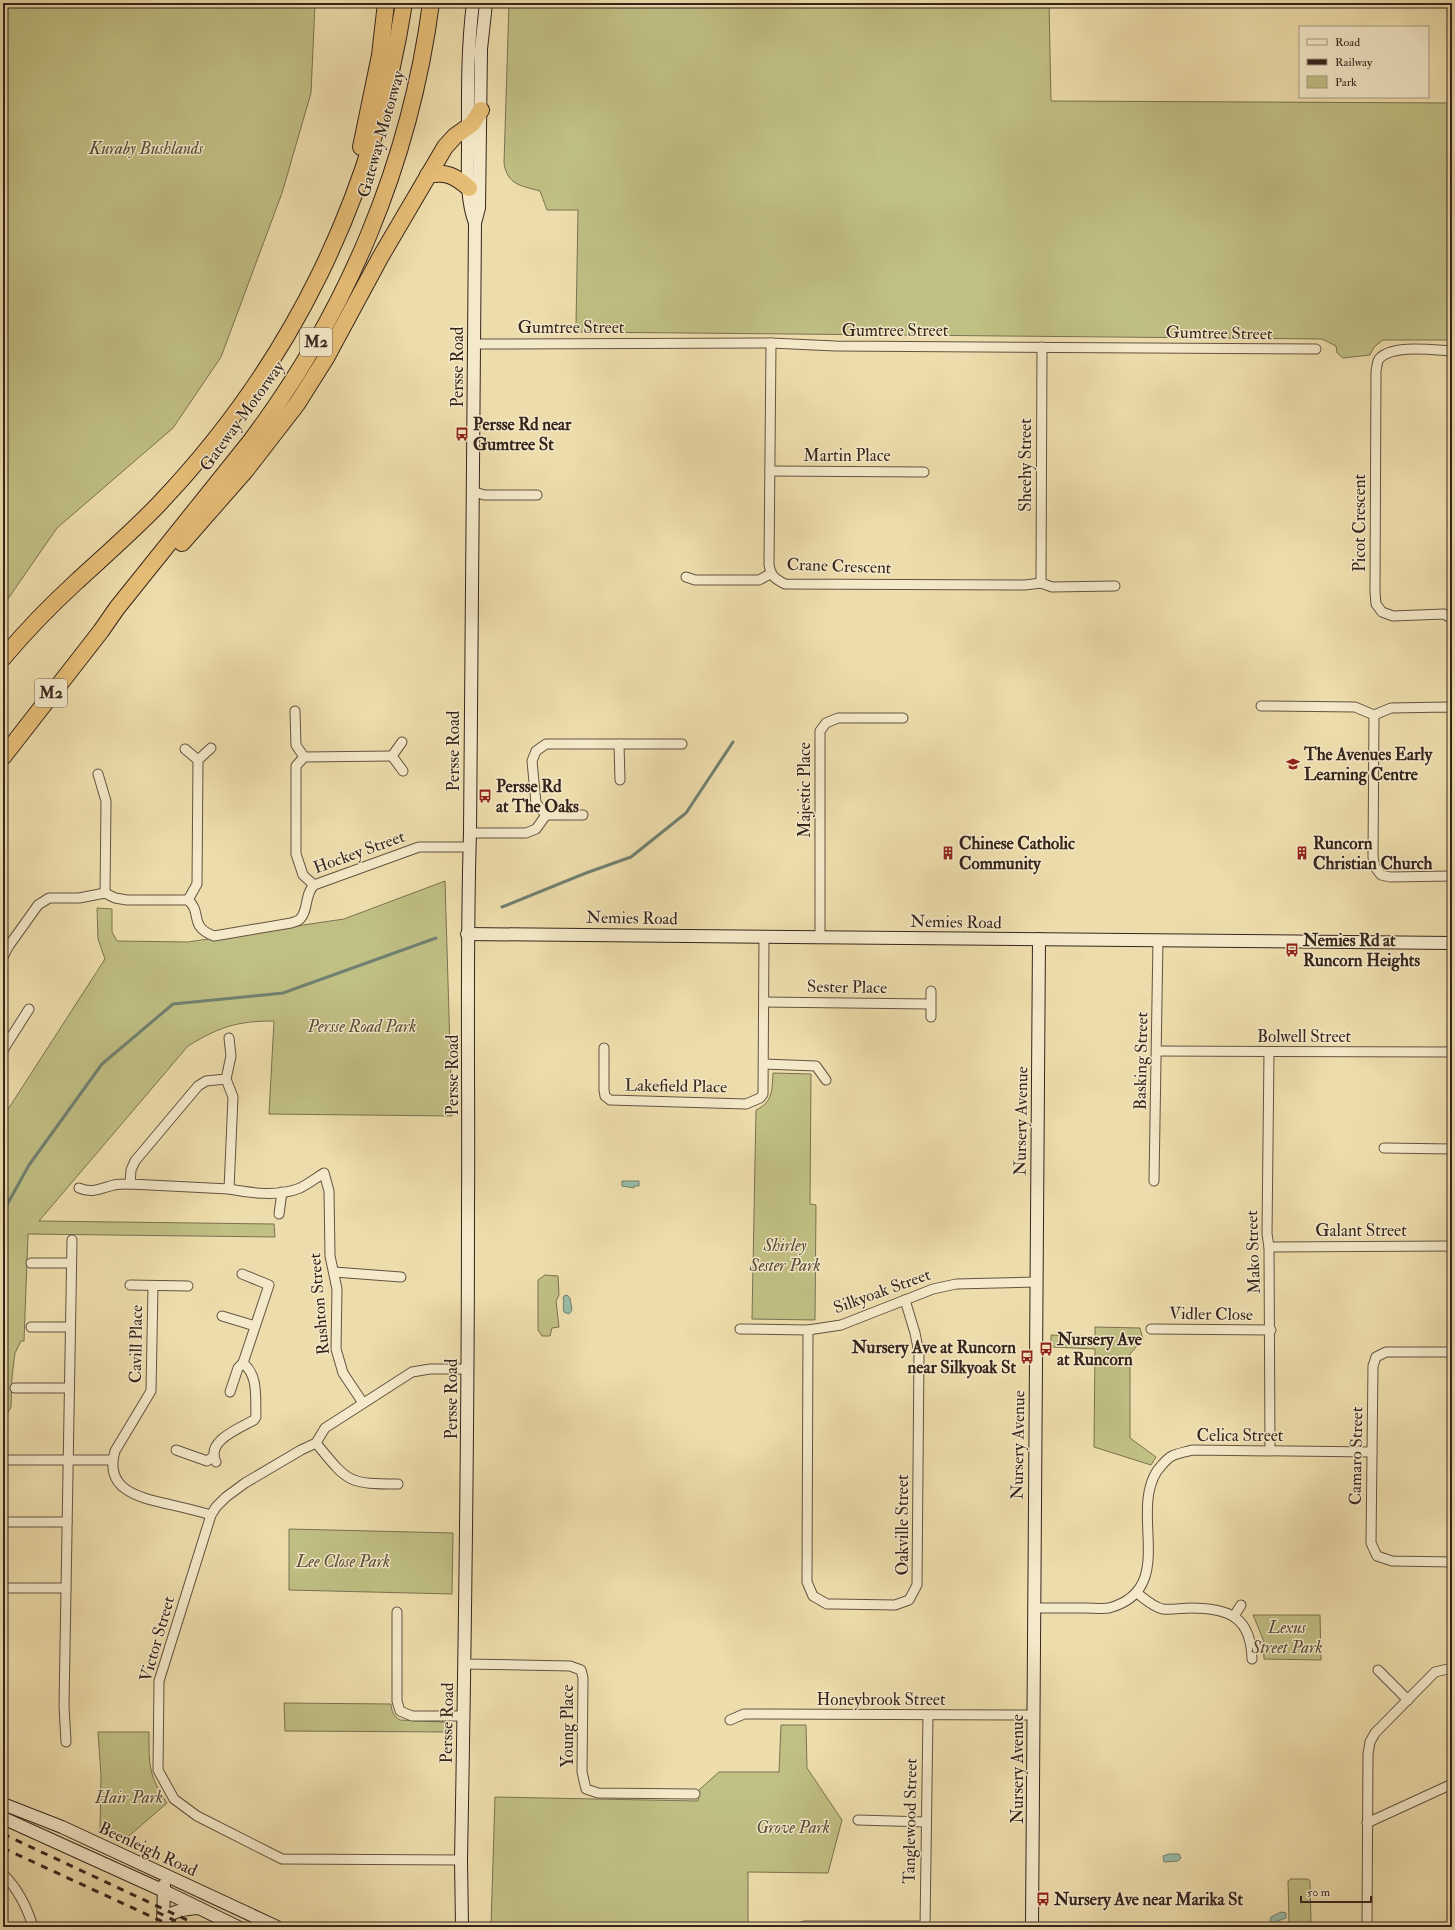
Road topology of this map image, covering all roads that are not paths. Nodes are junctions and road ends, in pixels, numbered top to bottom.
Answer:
1 (386, 3) edge
2 (404, 3) edge
3 (431, 3) edge
4 (473, 3) edge
5 (486, 3) edge
6 (481, 110) junction
7 (468, 127) junction
8 (428, 175) junction
9 (469, 188) junction
10 (351, 205) junction
11 (475, 223) junction
12 (771, 343) junction
13 (474, 344) junction
14 (1042, 347) junction
15 (1316, 350) dead end
16 (1452, 351) edge
17 (770, 471) junction
18 (924, 472) dead end
19 (472, 491) junction
20 (537, 495) dead end
21 (770, 574) junction
22 (686, 577) dead end
23 (1041, 583) junction
24 (1115, 586) dead end
25 (1452, 618) edge
26 (101, 631) junction
27 (3, 658) edge
28 (1260, 706) dead end
29 (1452, 709) edge
30 (295, 711) dead end
31 (1374, 715) junction
32 (903, 718) dead end
33 (402, 742) dead end
34 (619, 744) junction
35 (682, 744) dead end
36 (212, 748) dead end
37 (184, 749) dead end
38 (392, 756) junction
39 (3, 757) edge
40 (304, 757) junction
41 (198, 760) junction
42 (403, 771) dead end
43 (98, 774) dead end
44 (620, 780) dead end
45 (546, 815) junction
46 (583, 815) dead end
47 (470, 833) junction
48 (469, 847) junction
49 (1452, 876) edge
50 (314, 885) junction
51 (105, 893) junction
52 (188, 900) junction
53 (467, 934) junction
54 (764, 937) junction
55 (820, 937) junction
56 (1039, 939) junction
57 (1158, 940) junction
58 (1449, 942) edge
59 (3, 957) edge
60 (931, 991) dead end
61 (764, 1002) junction
62 (930, 1004) junction
63 (29, 1009) dead end
64 (931, 1017) dead end
65 (229, 1038) dead end
66 (604, 1048) dead end
67 (3, 1050) edge
68 (1157, 1051) junction
69 (1269, 1052) junction
70 (1452, 1052) edge
71 (764, 1064) junction
72 (226, 1079) junction
73 (826, 1080) dead end
74 (1384, 1148) dead end
75 (1452, 1149) edge
76 (1154, 1182) dead end
77 (130, 1184) junction
78 (79, 1188) dead end
79 (229, 1189) junction
80 (282, 1192) junction
81 (279, 1214) dead end
82 (72, 1240) dead end
83 (1452, 1246) edge
84 (1270, 1247) junction
85 (31, 1263) dead end
86 (71, 1263) junction
87 (334, 1272) junction
88 (242, 1274) dead end
89 (401, 1277) dead end
90 (1036, 1282) junction
91 (130, 1285) dead end
92 (153, 1286) junction
93 (188, 1286) dead end
94 (904, 1300) junction
95 (222, 1316) dead end
96 (255, 1326) junction
97 (32, 1327) dead end
98 (70, 1327) junction
99 (740, 1329) dead end
100 (1151, 1329) dead end
101 (808, 1330) junction
102 (1271, 1330) junction
103 (1452, 1352) edge
104 (243, 1363) junction
105 (468, 1369) junction
106 (15, 1388) dead end
107 (69, 1388) junction
108 (230, 1392) dead end
109 (363, 1403) junction
110 (316, 1443) junction
111 (176, 1450) dead end
112 (1270, 1450) junction
113 (1372, 1452) junction
114 (3, 1460) edge
115 (68, 1460) junction
116 (113, 1460) junction
117 (398, 1484) dead end
118 (211, 1515) junction
119 (3, 1522) edge
120 (67, 1522) junction
121 (1452, 1562) edge
122 (3, 1588) edge
123 (66, 1588) junction
124 (1137, 1593) junction
125 (1241, 1605) dead end
126 (1033, 1608) junction
127 (397, 1612) dead end
128 (1234, 1616) junction
129 (1252, 1659) dead end
130 (465, 1664) junction
131 (1452, 1668) edge
132 (1378, 1670) dead end
133 (1408, 1700) junction
134 (928, 1715) junction
135 (1034, 1715) junction
136 (464, 1716) junction
137 (730, 1720) dead end
138 (57, 1724) dead end
139 (66, 1730) junction
140 (66, 1742) dead end
141 (1452, 1784) edge
142 (695, 1794) dead end
143 (3, 1804) edge
144 (3, 1818) edge
145 (858, 1820) dead end
146 (926, 1822) junction
147 (1367, 1823) junction
148 (461, 1860) junction
149 (3, 1874) edge
150 (165, 1876) junction
151 (164, 1891) junction
152 (199, 1908) junction
153 (163, 1924) edge
154 (804, 1926) dead end
155 (33, 1927) edge
156 (238, 1927) edge
157 (277, 1927) edge
158 (462, 1927) edge
159 (924, 1927) edge
160 (1032, 1927) edge
161 (1366, 1927) edge

1 - 10 highway
2 - 10 highway, Gateway Motorway / M2
3 - 26 highway, Gateway Motorway / M2
4 - 7 street, Persse Road
5 - 6 street, Persse Road
6 - 7 highway
6 - 11 street, Persse Road
7 - 8 highway
7 - 9 street, Persse Road
8 - 9 highway
8 - 26 highway
9 - 11 street, Persse Road
10 - 27 highway, Gateway Motorway / M2
11 - 13 street, Persse Road
12 - 13 street, Gumtree Street
12 - 14 street, Gumtree Street
12 - 17 street, Crane Crescent
13 - 19 street, Persse Road
14 - 15 street, Gumtree Street
14 - 23 street, Sheehy Street
16 - 25 street, Picot Crescent
17 - 18 street, Martin Place
17 - 21 street, Crane Crescent
19 - 20 street
19 - 47 street, Persse Road
21 - 22 street
21 - 23 street, Crane Crescent
23 - 24 street, Crane Crescent
26 - 39 highway, Gateway Motorway / M2
28 - 31 street
29 - 31 street
30 - 40 street
31 - 49 street
32 - 55 street, Majestic Place
33 - 38 street
34 - 35 street
34 - 44 street
34 - 45 street
36 - 41 street
37 - 41 street
38 - 40 street
38 - 42 street
40 - 50 street
41 - 52 street
43 - 51 street
45 - 46 street
45 - 47 street
47 - 48 street, Persse Road
48 - 50 street, Hockey Street
48 - 53 street, Persse Road
50 - 52 street, Hockey Street
51 - 52 street
51 - 59 street
53 - 54 street, Nemies Road
53 - 105 street, Persse Road
54 - 55 street, Nemies Road
54 - 61 street, Lakefield Place
55 - 56 street, Nemies Road
56 - 57 street, Nemies Road
56 - 90 street, Nursery Avenue
57 - 58 street, Nemies Road
57 - 68 street, Basking Street
60 - 62 street
61 - 62 street, Sester Place
61 - 71 street, Lakefield Place
62 - 64 street
63 - 67 street
65 - 72 street
66 - 71 street, Lakefield Place
68 - 69 street, Bolwell Street
68 - 76 street, Basking Street
69 - 70 street, Bolwell Street
69 - 84 street, Mako Street
71 - 73 street
72 - 77 street
72 - 79 street
74 - 75 street
77 - 78 street
77 - 79 street
79 - 80 street
80 - 81 street
80 - 87 street, Rushton Street
82 - 86 street
83 - 84 street, Galant Street
84 - 102 street, Mako Street
85 - 86 street
86 - 98 street
87 - 89 street
87 - 109 street, Rushton Street
88 - 96 street
90 - 94 street, Silkyoak Street
90 - 126 street, Nursery Avenue
91 - 92 street, Cavill Place
92 - 93 street, Cavill Place
92 - 116 street, Cavill Place
94 - 101 street, Silkyoak Street
94 - 101 street, Oakville Street
95 - 96 street
96 - 104 street
97 - 98 street
98 - 107 street
99 - 101 street, Silkyoak Street
100 - 102 street, Vidler Close
102 - 112 street, Mako Street
103 - 113 street, Camaro Street
104 - 108 street
104 - 111 street
105 - 109 street, Victor Street
105 - 130 street, Persse Road
106 - 107 street
107 - 115 street
109 - 110 street, Victor Street
110 - 117 street
110 - 118 street, Victor Street
112 - 113 street, Celica Street
112 - 124 street, Celica Street
113 - 121 street, Camaro Street
114 - 115 street
115 - 116 street
115 - 120 street
116 - 118 street
118 - 148 street, Victor Street
119 - 120 street
120 - 123 street
122 - 123 street
123 - 139 street
124 - 126 street
124 - 128 street
125 - 128 street
126 - 135 street, Nursery Avenue
127 - 136 street
128 - 129 street
130 - 136 street, Persse Road
130 - 142 street, Young Place
131 - 133 street
132 - 133 street
133 - 147 street
134 - 135 street, Honeybrook Street
134 - 137 street, Honeybrook Street
134 - 146 street, Tanglewood Street
135 - 160 street, Nursery Avenue
136 - 148 street, Persse Road
138 - 139 street
139 - 140 street
141 - 147 street
143 - 150 street, Beenleigh Road
144 - 151 street, Beenleigh Road
145 - 146 street
146 - 159 street, Tanglewood Street
147 - 161 street
148 - 158 street, Persse Road
149 - 155 street
150 - 151 street
150 - 157 street, Beenleigh Road
151 - 152 street, Beenleigh Road
151 - 153 street
152 - 153 street
152 - 156 street, Beenleigh Road
154 - 159 street

